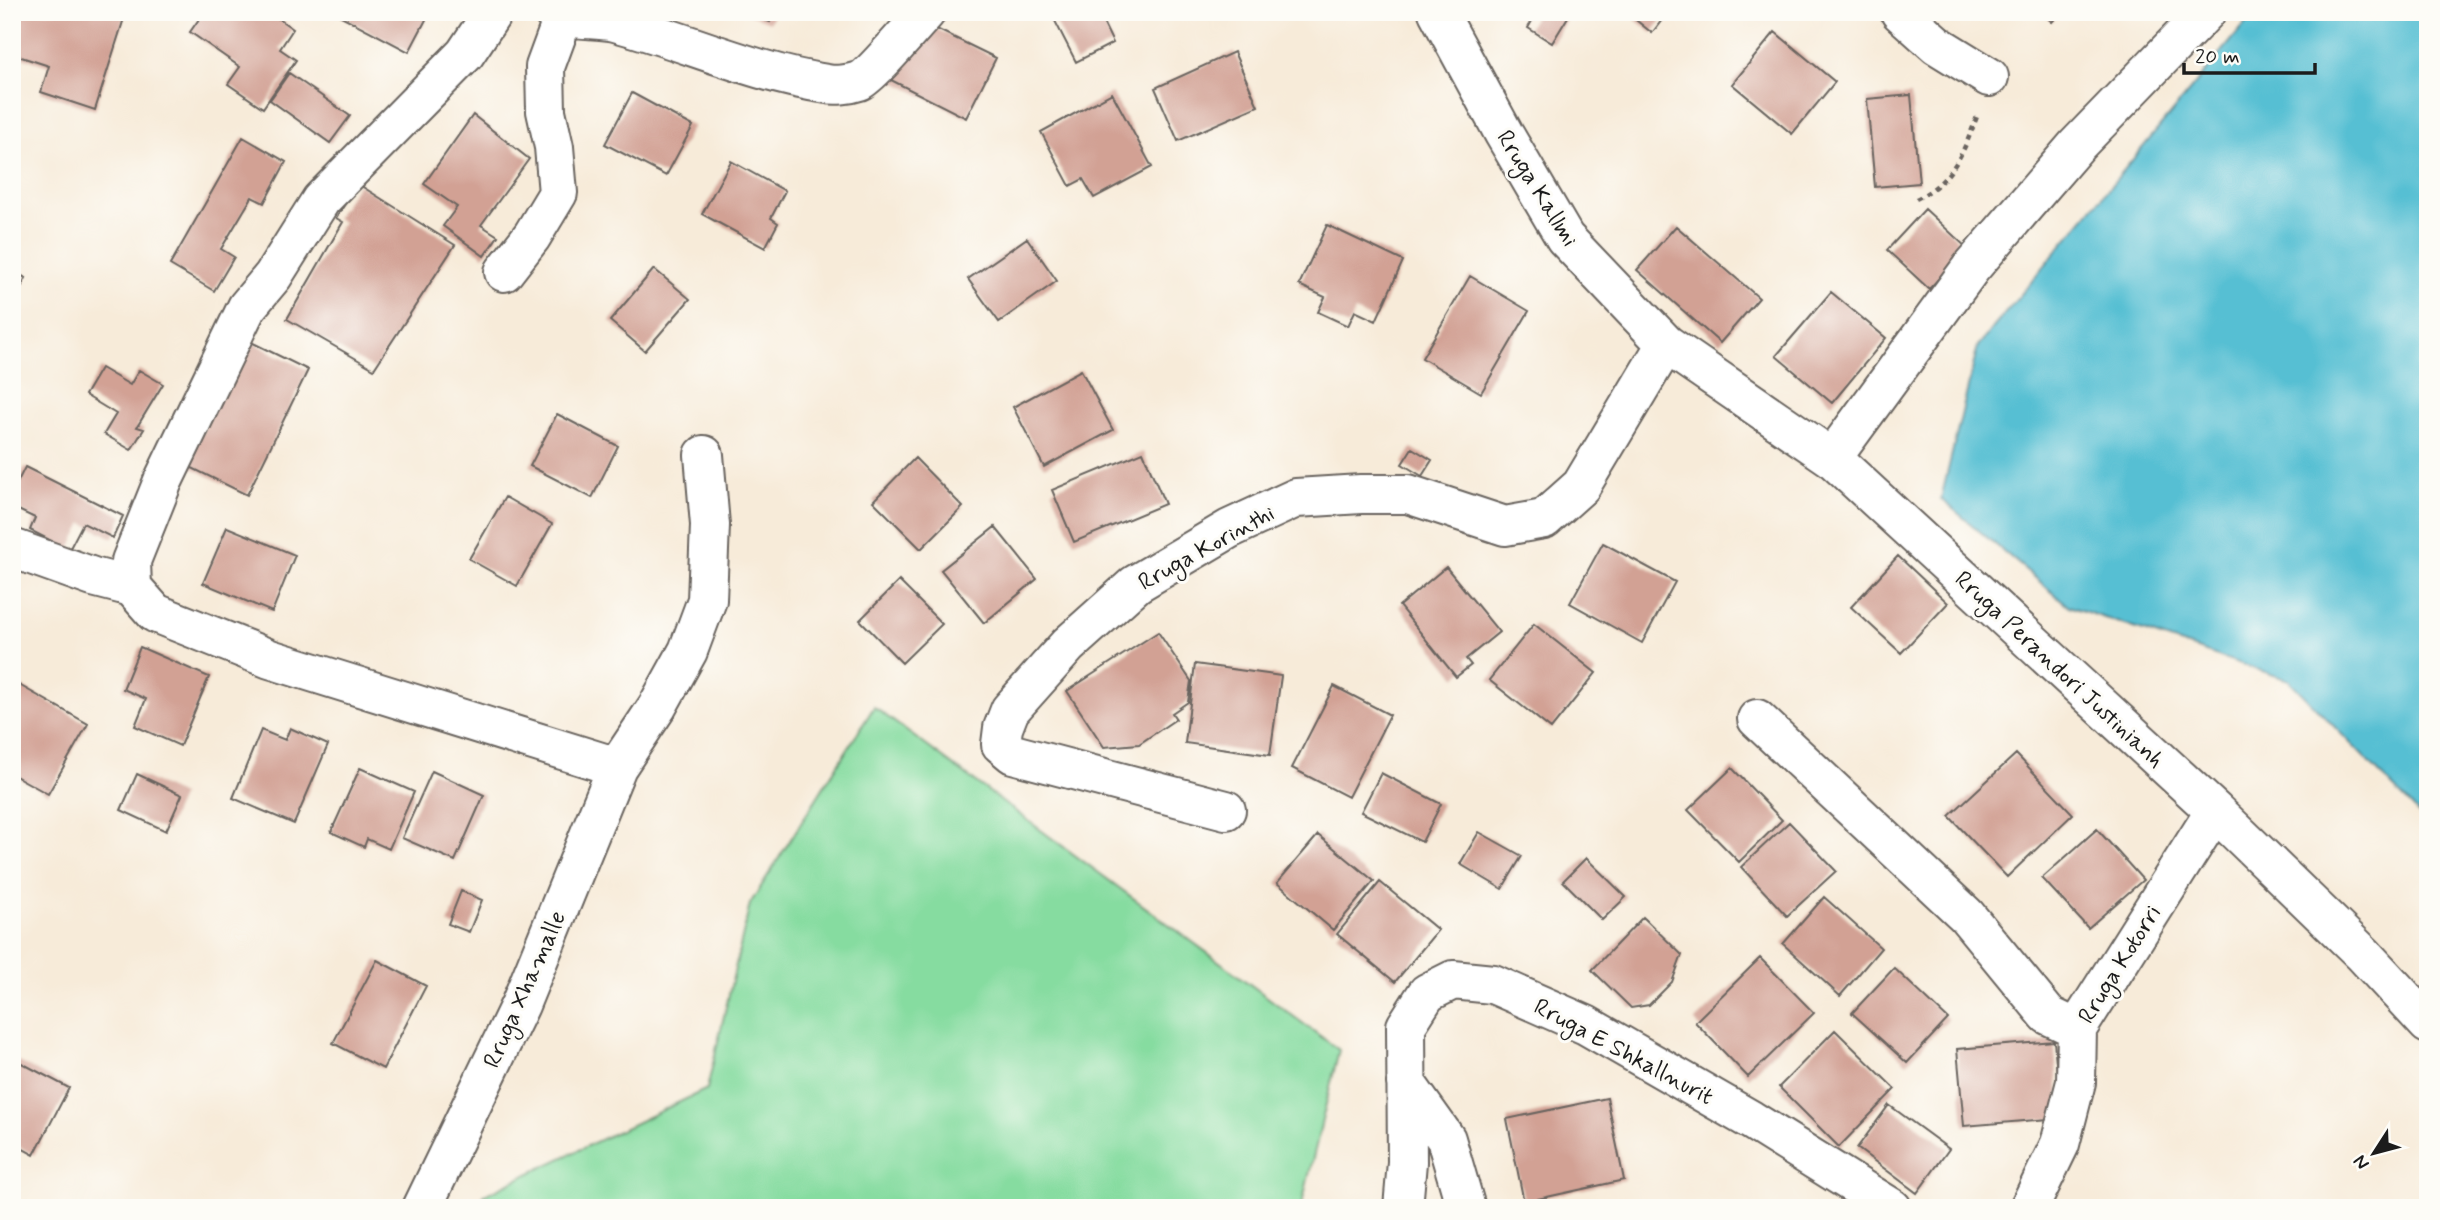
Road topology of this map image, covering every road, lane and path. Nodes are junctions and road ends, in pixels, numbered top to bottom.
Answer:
1 (493, 12) edge
2 (926, 12) edge
3 (1438, 12) edge
4 (1900, 12) edge
5 (2206, 12) edge
6 (558, 15) edge
7 (1989, 77) joint
8 (1916, 199) dead end
9 (504, 272) dead end
10 (1666, 344) junction
11 (704, 455) dead end
12 (1832, 458) junction
13 (12, 548) edge
14 (132, 587) junction
15 (1757, 719) dead end
16 (617, 767) junction
17 (1226, 810) dead end
18 (2215, 811) junction
19 (2428, 1024) edge
20 (2077, 1029) junction
21 (1406, 1083) junction
22 (422, 1208) edge
23 (1403, 1208) edge
24 (1466, 1208) edge
25 (1892, 1208) edge
26 (2029, 1208) edge

1 - 14 street
2 - 6 street
3 - 10 street, Rruga Kallmi
4 - 7 street
5 - 12 street
6 - 9 street
7 - 8 path
10 - 12 street, Rruga Perandori Justinianh
10 - 17 street, Rruga Korinthi
11 - 16 street, Rruga Xhamalle
12 - 18 street, Rruga Perandori Justinianh
13 - 14 street
14 - 16 street
15 - 20 street
16 - 22 street, Rruga Xhamalle
18 - 19 street, Rruga Perandori Justinianh
18 - 20 street, Rruga Kotorri
20 - 26 street, Rruga Kotorri
21 - 23 street, Rruga E Shkallnurit
21 - 24 street
21 - 25 street, Rruga E Shkallnurit

